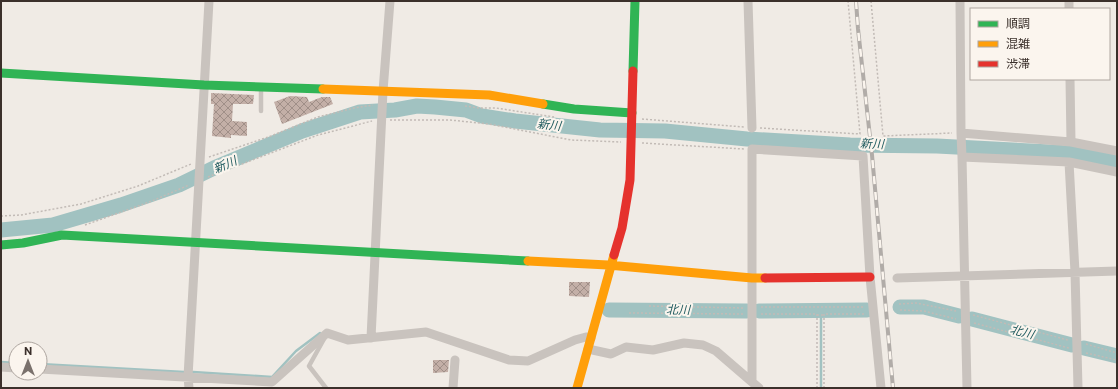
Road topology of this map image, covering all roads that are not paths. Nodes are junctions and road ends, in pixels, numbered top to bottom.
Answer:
1 (209, 1) edge
2 (390, 1) edge
3 (635, 1) edge
4 (748, 1) edge
5 (960, 1) edge
6 (1, 73) edge
7 (1070, 80) edge
8 (204, 85) junction
9 (261, 87) junction
10 (384, 92) junction
11 (261, 111) dead end
12 (629, 116) junction
13 (752, 128) road end
14 (961, 133) junction
15 (1071, 142) junction
16 (1117, 151) edge
17 (962, 157) junction
18 (1069, 162) junction
19 (1117, 172) edge
20 (196, 242) junction
21 (1, 245) edge
22 (376, 252) junction
23 (610, 266) junction
24 (1117, 271) edge
25 (1075, 272) junction
26 (965, 275) junction
27 (870, 277) junction
28 (752, 278) junction
29 (897, 278) dead end
30 (327, 333) junction
31 (589, 337) junction
32 (371, 338) junction
33 (588, 349) junction
34 (455, 360) dead end
35 (48, 369) edge
36 (188, 377) junction
37 (755, 385) edge
38 (189, 388) edge
39 (326, 388) edge
40 (453, 388) edge
41 (571, 388) edge
42 (578, 388) edge
43 (881, 388) edge
44 (967, 388) edge
45 (1078, 388) edge

1 - 8 street
2 - 10 street
3 - 12 street
4 - 13 street
5 - 14 street
6 - 8 street
7 - 15 street
8 - 9 street
8 - 20 street
9 - 10 street
9 - 11 lane
10 - 12 street
10 - 22 street
12 - 23 street
14 - 15 street
14 - 17 street
15 - 16 street
17 - 18 street
17 - 26 street
18 - 19 street
18 - 25 street
20 - 21 street
20 - 22 street
20 - 36 street
22 - 23 street
22 - 32 street
23 - 28 street
23 - 31 street
24 - 25 street
25 - 26 street
25 - 45 street
26 - 29 street
26 - 44 street
27 - 28 street
27 - 28 street
27 - 43 street
28 - 37 street
30 - 32 street
30 - 36 street
30 - 39 lane
31 - 32 street
31 - 33 street
31 - 41 street
33 - 37 street
33 - 42 street
34 - 40 street
35 - 36 street
36 - 38 street

